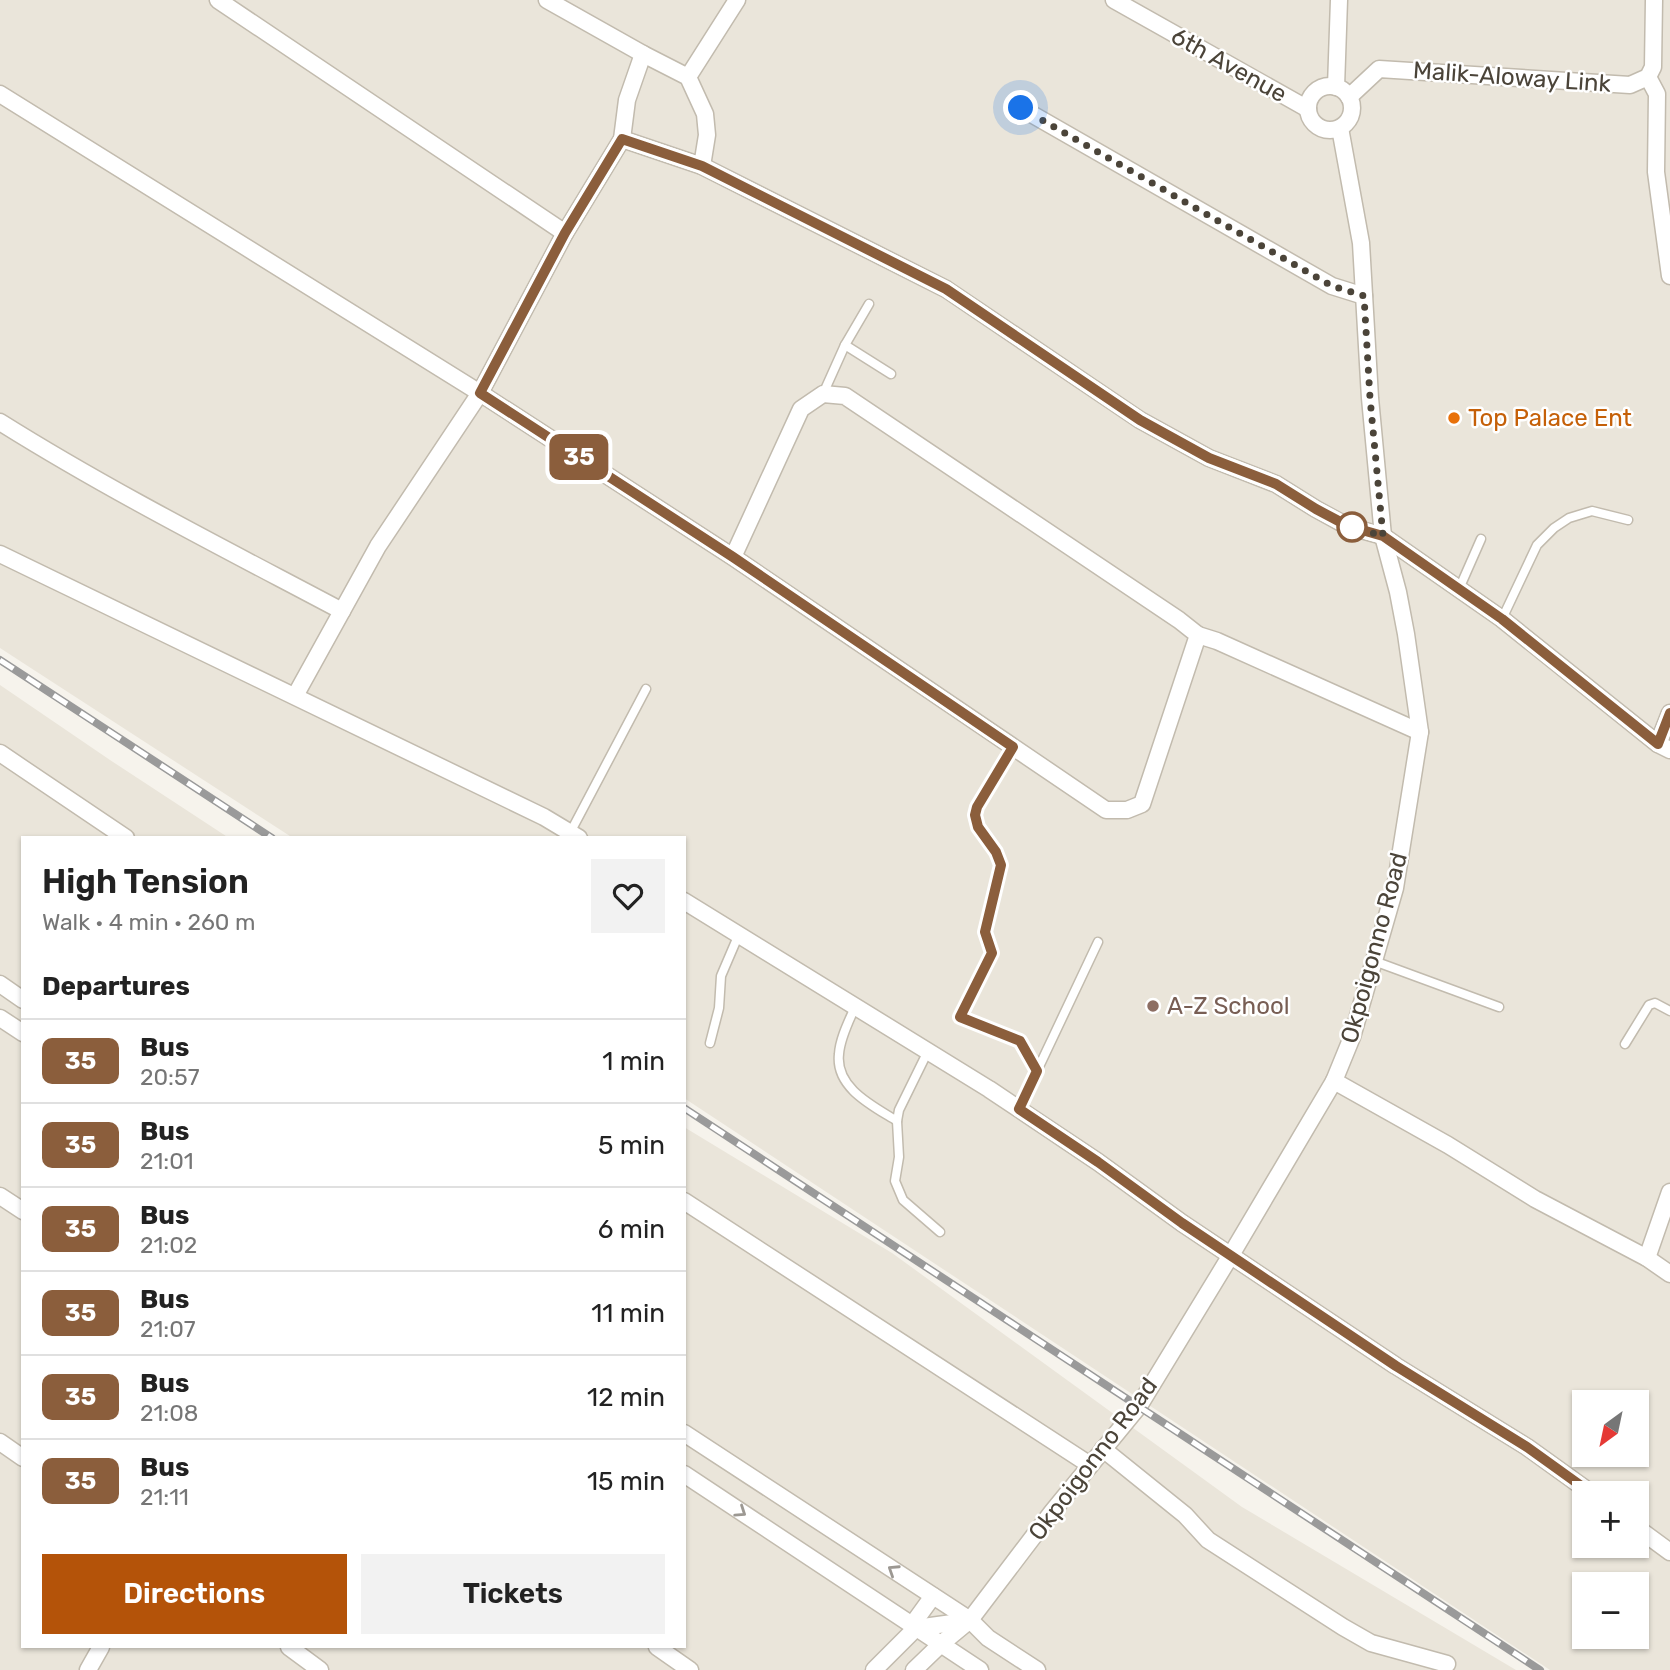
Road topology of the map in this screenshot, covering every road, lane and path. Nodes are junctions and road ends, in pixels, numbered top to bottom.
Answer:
1 (218, 0) edge
2 (547, 0) edge
3 (737, 0) edge
4 (1114, 0) edge
5 (1339, 0) edge
6 (1654, 0) edge
7 (643, 54) junction
8 (688, 77) junction
9 (1648, 77) junction
10 (1343, 92) junction
11 (0, 94) edge
12 (1021, 108) dead end
13 (1308, 109) junction
14 (1340, 128) junction
15 (622, 139) junction
16 (702, 166) junction
17 (1663, 171) edge
18 (565, 233) junction
19 (1670, 276) edge
20 (1364, 296) junction
21 (869, 303) dead end
22 (845, 345) junction
23 (891, 374) dead end
24 (480, 393) junction
25 (822, 394) junction
26 (0, 422) edge
27 (1628, 520) dead end
28 (1383, 536) junction
29 (1480, 539) dead end
30 (0, 554) edge
31 (733, 557) junction
32 (1459, 589) junction
33 (342, 611) junction
34 (1502, 619) junction
35 (1198, 635) junction
36 (646, 689) dead end
37 (295, 696) junction
38 (1670, 713) edge
39 (1420, 732) junction
40 (1013, 747) junction
41 (1664, 747) edge
42 (0, 753) edge
43 (123, 836) edge
44 (574, 836) edge
45 (686, 902) edge
46 (739, 934) junction
47 (1098, 942) dead end
48 (1374, 961) junction
49 (0, 984) edge
50 (21, 999) edge
51 (855, 1007) junction
52 (1499, 1007) dead end
53 (1670, 1011) edge
54 (0, 1018) edge
55 (21, 1032) edge
56 (710, 1043) dead end
57 (1625, 1044) dead end
58 (928, 1051) junction
59 (1037, 1071) junction
60 (1334, 1081) junction
61 (1019, 1109) junction
62 (897, 1121) junction
63 (1670, 1192) edge
64 (0, 1196) edge
65 (686, 1202) edge
66 (21, 1210) edge
67 (940, 1232) dead end
68 (1231, 1255) junction
69 (1647, 1258) junction
70 (1670, 1274) edge
71 (686, 1434) edge
72 (0, 1442) edge
73 (1103, 1449) junction
74 (21, 1457) edge
75 (1090, 1465) junction
76 (686, 1475) edge
77 (1574, 1481) edge
78 (1649, 1537) edge
79 (1670, 1552) edge
80 (933, 1596) junction
81 (970, 1620) junction
82 (914, 1626) junction
83 (941, 1644) junction
84 (100, 1648) edge
85 (290, 1648) edge
86 (658, 1648) edge
87 (1447, 1664) dead end
88 (88, 1670) edge
89 (320, 1670) edge
90 (690, 1670) edge
91 (874, 1670) edge
92 (914, 1670) edge
93 (980, 1670) edge
94 (1037, 1670) edge

1 - 18 street
2 - 7 street
3 - 8 street
4 - 13 street, 6th Avenue
5 - 10 street
6 - 9 street, Malik-Aloway Link
7 - 8 street
7 - 15 street
8 - 16 street
9 - 10 street, Malik-Aloway Link
9 - 17 street
10 - 13 street, 6th Avenue
10 - 14 street
11 - 24 street
12 - 20 street
13 - 14 street, 6th Avenue
14 - 20 street, Okpoigonno Road
15 - 16 street
15 - 18 street
16 - 28 street
17 - 19 street
18 - 24 street
20 - 28 street, Okpoigonno Road
21 - 22 lane
22 - 23 lane
22 - 25 lane
24 - 31 street
24 - 33 street
25 - 31 street
25 - 35 street
26 - 33 street
27 - 34 lane
28 - 32 street
28 - 39 street, Okpoigonno Road
29 - 32 lane
30 - 37 street
31 - 40 street
32 - 34 street
33 - 37 street
34 - 41 street
35 - 39 street
35 - 40 street
36 - 44 lane
37 - 44 street
38 - 41 street
39 - 48 street, Okpoigonno Road
40 - 59 lane
42 - 43 street
45 - 46 street
46 - 51 street
46 - 56 lane
47 - 59 lane
48 - 52 lane
48 - 60 street, Okpoigonno Road
49 - 50 street
51 - 58 street
51 - 62 lane
53 - 57 lane
54 - 55 street
58 - 61 street
58 - 62 lane
59 - 61 lane
60 - 68 street, Okpoigonno Road
60 - 69 street
61 - 68 street
62 - 67 lane
63 - 69 street
64 - 66 street
65 - 75 street
68 - 73 street, Okpoigonno Road
68 - 77 street
69 - 70 street
80 -> 71 street
72 - 74 street
73 - 75 street, Okpoigonno Road
73 - 87 street
75 - 81 street, Okpoigonno Road
76 -> 82 street
78 - 79 street
80 - 81 street
80 - 82 street
81 - 82 street
81 - 83 street, Okpoigonno Road
81 - 94 street
82 - 83 street
82 - 91 street
83 - 92 street, Okpoigonno Road
83 - 93 street
84 - 88 street
85 - 89 street
86 - 90 street

